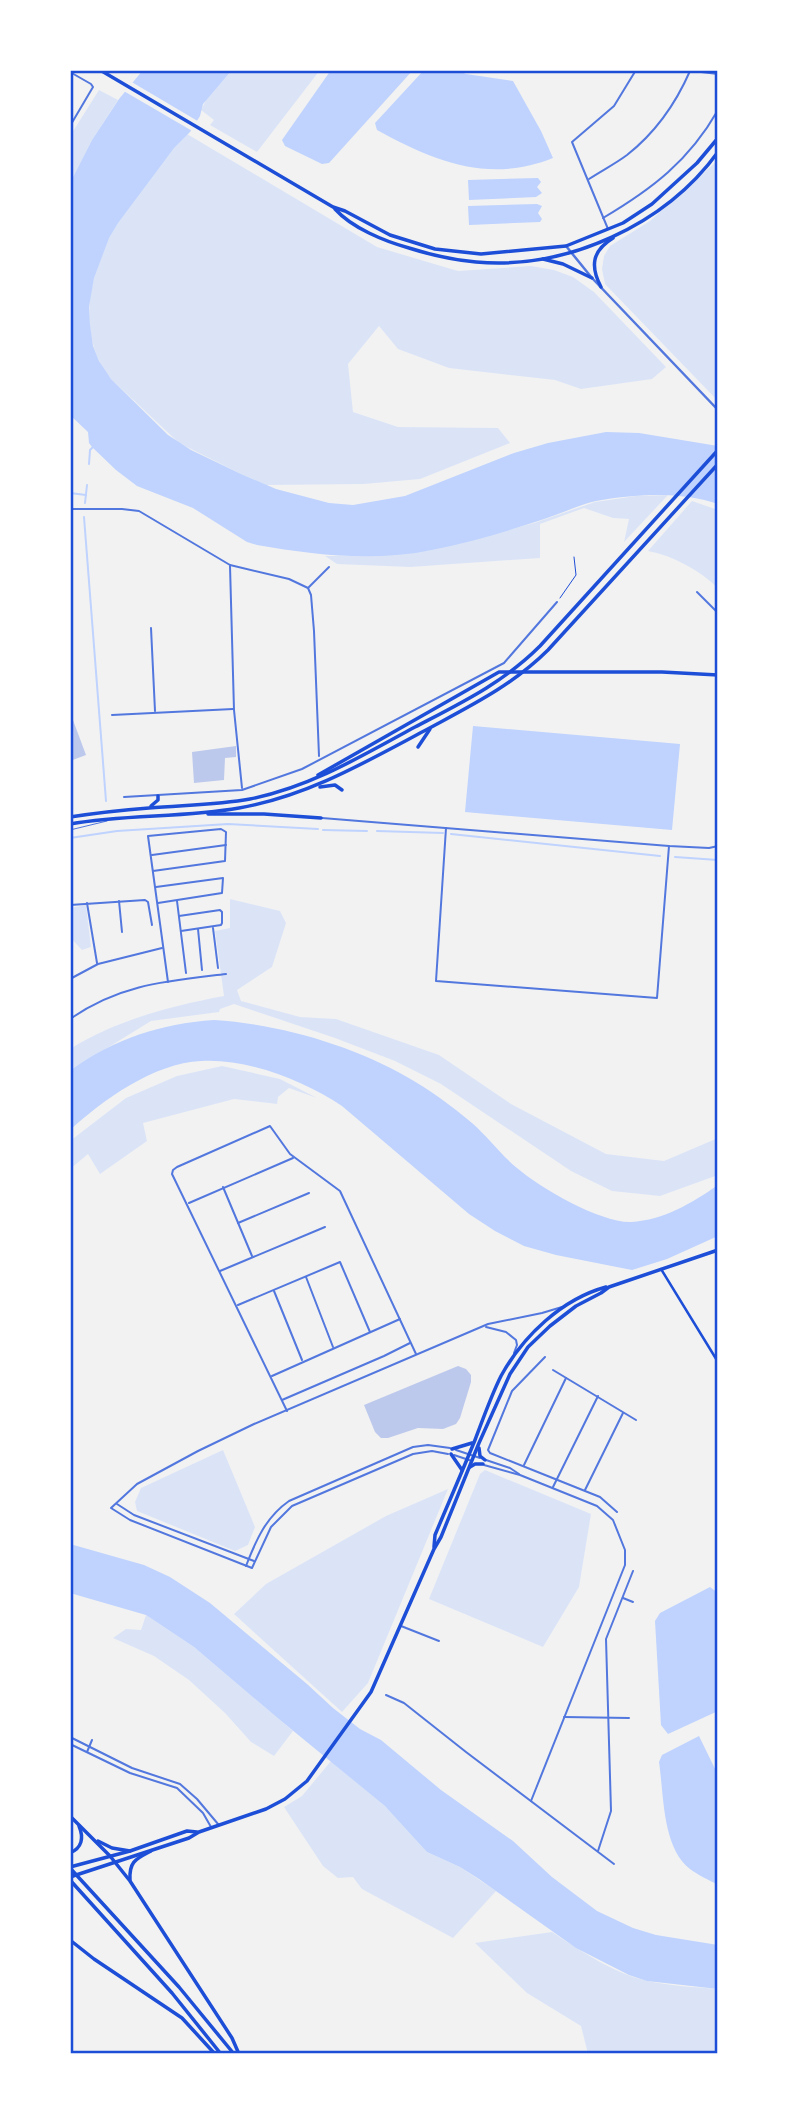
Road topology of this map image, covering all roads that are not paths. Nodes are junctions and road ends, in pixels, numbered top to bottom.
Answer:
1 (100, 70) edge
2 (636, 70) edge
3 (684, 70) edge
4 (690, 71) edge
5 (698, 71) edge
6 (70, 72) edge
7 (718, 74) edge
8 (718, 110) edge
9 (70, 125) edge
10 (718, 138) edge
11 (718, 152) edge
12 (588, 180) junction
13 (333, 207) junction
14 (603, 218) junction
15 (608, 230) junction
16 (621, 233) junction
17 (566, 246) junction
18 (569, 252) junction
19 (540, 258) junction
20 (593, 278) junction
21 (601, 287) junction
22 (718, 410) edge
23 (718, 450) edge
24 (718, 464) edge
25 (70, 509) edge
26 (230, 565) junction
27 (328, 567) dead end
28 (308, 588) junction
29 (697, 592) dead end
30 (557, 601) road end
31 (718, 613) edge
32 (151, 628) dead end
33 (718, 675) edge
34 (234, 709) junction
35 (155, 712) junction
36 (112, 715) dead end
37 (431, 727) junction
38 (418, 747) dead end
39 (319, 759) junction
40 (307, 782) junction
41 (311, 788) junction
42 (242, 790) junction
43 (341, 790) dead end
44 (158, 796) junction
45 (124, 797) dead end
46 (150, 808) junction
47 (192, 814) junction
48 (70, 817) edge
49 (321, 818) joint
50 (109, 820) junction
51 (70, 824) edge
52 (446, 828) junction
53 (70, 830) edge
54 (226, 845) junction
55 (669, 846) junction
56 (718, 846) edge
57 (151, 855) junction
58 (153, 871) junction
59 (155, 887) junction
60 (119, 900) junction
61 (177, 900) junction
62 (88, 903) junction
63 (157, 903) junction
64 (70, 905) edge
65 (179, 916) junction
66 (152, 925) dead end
67 (212, 927) junction
68 (198, 929) junction
69 (122, 932) dead end
70 (181, 932) junction
71 (163, 948) junction
72 (98, 964) junction
73 (218, 968) dead end
74 (202, 970) dead end
75 (186, 972) dead end
76 (226, 974) dead end
77 (70, 978) edge
78 (168, 982) junction
79 (70, 1019) edge
80 (294, 1157) junction
81 (223, 1187) junction
82 (309, 1193) dead end
83 (188, 1203) junction
84 (238, 1223) junction
85 (325, 1227) dead end
86 (718, 1250) edge
87 (253, 1257) junction
88 (661, 1269) junction
89 (220, 1271) junction
90 (306, 1276) junction
91 (609, 1287) junction
92 (273, 1290) junction
93 (237, 1305) junction
94 (564, 1306) junction
95 (400, 1319) junction
96 (485, 1327) junction
97 (370, 1332) junction
98 (411, 1342) junction
99 (334, 1348) junction
100 (417, 1355) junction
101 (513, 1357) junction
102 (545, 1357) dead end
103 (302, 1362) junction
104 (718, 1362) edge
105 (553, 1370) dead end
106 (271, 1376) junction
107 (566, 1378) junction
108 (598, 1396) junction
109 (282, 1400) junction
110 (286, 1411) junction
111 (623, 1412) junction
112 (636, 1420) dead end
113 (477, 1442) junction
114 (451, 1451) junction
115 (470, 1458) junction
116 (484, 1462) junction
117 (523, 1466) junction
118 (468, 1469) junction
119 (462, 1470) junction
120 (557, 1480) junction
121 (553, 1488) junction
122 (584, 1491) junction
123 (117, 1503) junction
124 (617, 1511) dead end
125 (433, 1549) junction
126 (248, 1559) junction
127 (255, 1562) junction
128 (246, 1566) junction
129 (633, 1571) dead end
130 (622, 1598) junction
131 (633, 1602) dead end
132 (401, 1626) junction
133 (439, 1641) dead end
134 (386, 1695) dead end
135 (564, 1717) junction
136 (607, 1718) junction
137 (629, 1718) dead end
138 (70, 1737) edge
139 (92, 1740) dead end
140 (70, 1744) edge
141 (89, 1747) junction
142 (86, 1753) junction
143 (132, 1768) junction
144 (130, 1773) junction
145 (531, 1801) junction
146 (70, 1815) edge
147 (78, 1824) junction
148 (219, 1825) junction
149 (212, 1828) junction
150 (199, 1832) junction
151 (93, 1838) junction
152 (130, 1851) junction
153 (151, 1851) junction
154 (598, 1851) junction
155 (70, 1853) edge
156 (110, 1856) junction
157 (116, 1863) junction
158 (614, 1864) dead end
159 (70, 1867) edge
160 (70, 1878) edge
161 (130, 1881) junction
162 (70, 1940) edge
163 (215, 2054) edge
164 (221, 2054) edge
165 (237, 2054) edge

1 - 13 main road
2 - 12 street
3 - 4 street
4 - 5 street
4 - 12 street
5 - 7 street
6 - 9 street
8 - 14 street
10 - 15 main road
11 - 16 main road
12 - 14 street
13 - 17 main road
13 - 19 main road
14 - 15 street
15 - 17 main road
16 - 18 main road
16 - 21 main road
17 - 18 street
18 - 19 main road
18 - 20 street
19 - 20 main road
20 - 21 street
21 - 22 street
23 - 40 main road
24 - 37 main road
25 - 26 street
26 - 28 street
26 - 34 street
27 - 28 street
28 - 39 street
29 - 31 street
30 - 39 street
32 - 35 street
33 - 40 main road
34 - 35 street
34 - 42 street
35 - 36 street
37 - 38 main road
37 - 41 main road
39 - 42 street
40 - 46 main road
41 - 43 main road
41 - 47 main road
42 - 44 street
44 - 45 street
44 - 46 main road
46 - 48 main road
47 - 49 main road
47 - 50 main road
49 - 52 street
50 - 51 main road
50 - 53 lane
52 - 55 street
52 - 55 street
54 - 57 street
54 - 57 street
54 - 58 street
55 - 56 street
57 - 58 street
58 - 59 street
59 - 61 street
59 - 63 street
60 - 62 street
60 - 66 street
60 - 69 street
61 - 63 street
61 - 65 street
62 - 64 street
62 - 72 street
63 - 71 street
65 - 67 street
65 - 70 street
67 - 68 street
67 - 73 street
68 - 70 street
68 - 74 street
70 - 75 street
71 - 72 street
71 - 78 street
72 - 77 street
76 - 78 street
78 - 79 street
80 - 81 street
80 - 83 street
80 - 95 street
81 - 83 street
81 - 84 street
82 - 84 street
83 - 89 street
84 - 87 street
85 - 87 street
86 - 88 main road
87 - 89 street
88 - 91 main road
88 - 104 main road
89 - 93 street
90 - 92 street
90 - 97 street
90 - 99 street
91 - 94 main road
91 - 113 main road
92 - 93 street
92 - 103 street
93 - 106 street
94 - 96 street
94 - 101 main road
95 - 97 street
95 - 98 street
96 - 100 street
96 - 101 street
97 - 99 street
98 - 100 street
98 - 109 street
99 - 103 street
100 - 110 street
101 - 113 main road
102 - 117 street
103 - 106 street
105 - 107 street
106 - 109 street
107 - 108 street
107 - 117 street
108 - 111 street
108 - 120 street
109 - 110 street
110 - 123 street
111 - 112 street
111 - 122 street
113 - 114 main road
113 - 115 main road
113 - 116 main road
114 - 115 street
114 - 115 street
114 - 119 main road
114 - 126 street
114 - 127 street
115 - 116 street
115 - 118 main road
115 - 119 main road
116 - 118 main road
116 - 121 street
117 - 120 street
118 - 125 main road
119 - 125 main road
120 - 121 street
120 - 122 street
121 - 135 street
122 - 124 street
123 - 126 street
123 - 128 street
125 - 132 main road
126 - 127 street
126 - 128 street
127 - 128 street
129 - 130 street
130 - 131 street
130 - 136 street
132 - 133 street
132 - 148 main road
134 - 145 street
135 - 136 street
135 - 145 street
136 - 137 street
136 - 154 street
138 - 141 street
139 - 141 street
140 - 142 street
141 - 142 street
141 - 143 street
142 - 144 street
143 - 144 street
143 - 148 street
144 - 149 street
145 - 154 street
146 - 147 main road
147 - 151 main road
147 - 155 main road
148 - 149 main road
149 - 150 main road
150 - 152 main road
150 - 153 main road
151 - 152 main road
151 - 156 main road
152 - 156 main road
153 - 157 main road
153 - 161 main road
154 - 158 street
156 - 157 main road
156 - 159 main road
157 - 160 main road
157 - 161 main road
159 - 165 main road
160 - 164 main road
161 - 165 main road
162 - 163 main road

